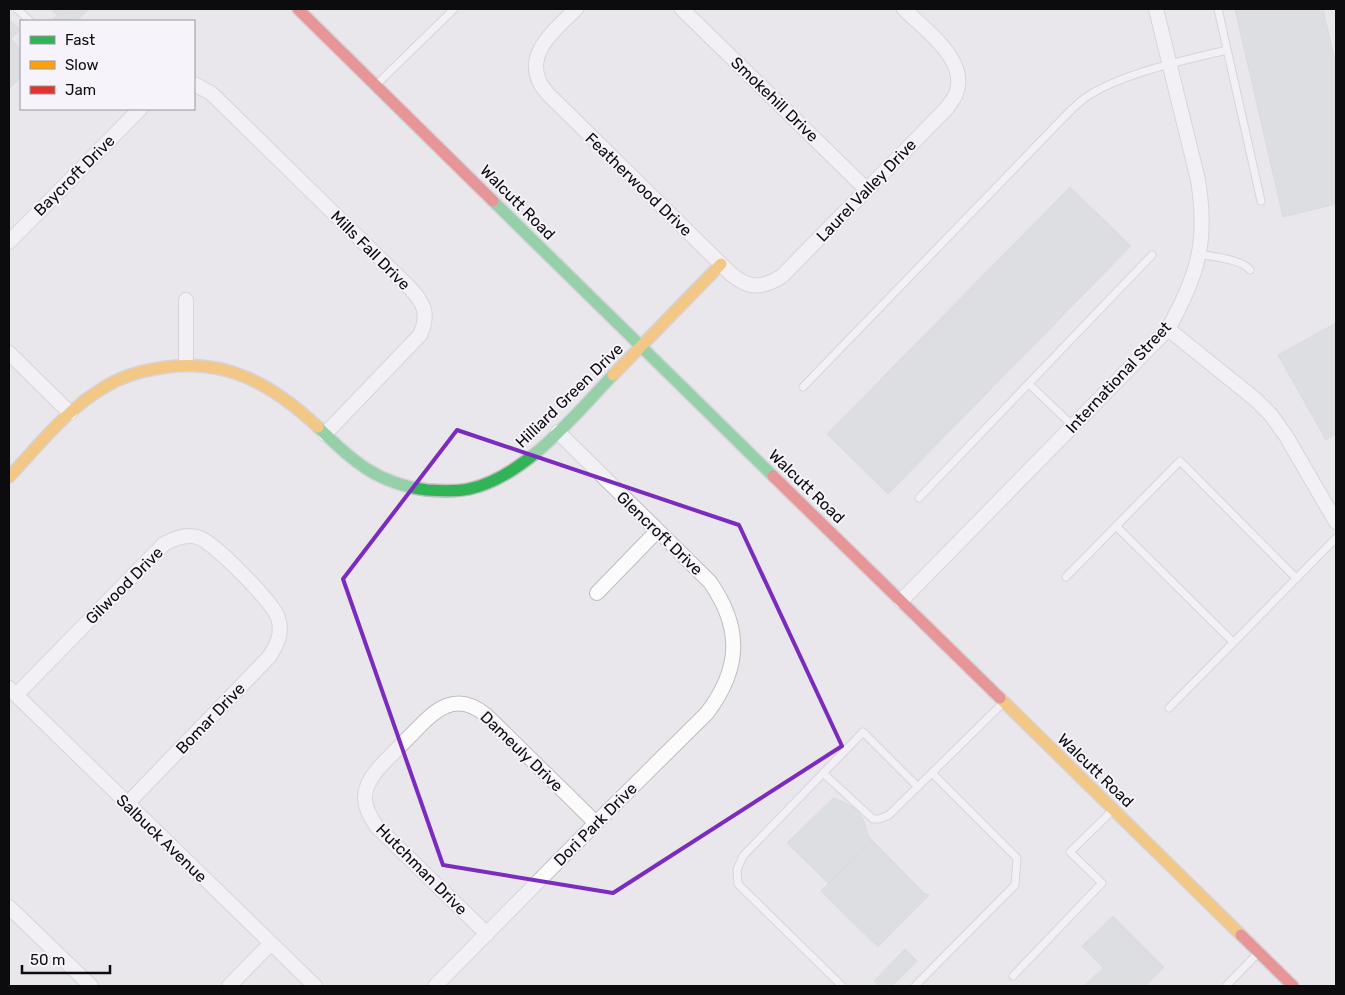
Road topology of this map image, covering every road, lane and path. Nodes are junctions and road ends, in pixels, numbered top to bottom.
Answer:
1 (17, 9) edge
2 (298, 9) edge
3 (454, 9) edge
4 (576, 9) edge
5 (682, 9) edge
6 (904, 9) edge
7 (1156, 9) edge
8 (1218, 9) edge
9 (29, 20) edge
10 (1227, 50) junction
11 (1169, 64) junction
12 (195, 84) edge
13 (376, 86) junction
14 (139, 110) edge
15 (867, 190) junction
16 (1261, 202) dead end
17 (9, 242) edge
18 (1198, 254) junction
19 (1152, 255) dead end
20 (721, 264) junction
21 (1250, 270) dead end
22 (759, 286) joint
23 (186, 300) dead end
24 (1168, 329) junction
25 (641, 347) junction
26 (9, 353) edge
27 (186, 364) junction
28 (1028, 384) junction
29 (803, 387) dead end
30 (70, 413) junction
31 (1073, 426) junction
32 (558, 432) junction
33 (325, 434) junction
34 (9, 477) edge
35 (919, 498) dead end
36 (1336, 522) edge
37 (1116, 526) junction
38 (656, 531) junction
39 (1336, 538) edge
40 (1066, 577) dead end
41 (1296, 578) junction
42 (597, 593) dead end
43 (901, 601) junction
44 (280, 625) joint
45 (1234, 642) junction
46 (734, 650) joint
47 (12, 692) edge
48 (1004, 702) junction
49 (1168, 708) dead end
50 (823, 773) junction
51 (932, 773) junction
52 (918, 787) junction
53 (365, 801) joint
54 (127, 804) junction
55 (1114, 810) junction
56 (596, 822) junction
57 (9, 907) edge
58 (487, 934) junction
59 (270, 944) junction
60 (1259, 953) junction
61 (1013, 976) dead end
62 (91, 986) edge
63 (229, 986) edge
64 (315, 986) edge
65 (435, 986) edge
66 (842, 986) edge
67 (915, 986) edge
68 (1226, 986) edge
69 (1293, 986) edge

1 - 9 lane
2 - 13 street, Walcutt Road
3 - 13 lane
4 - 20 street, Featherwood Drive
5 - 15 street, Smokehill Drive
6 - 15 street, Laurel Valley Drive
7 - 11 street, International Street
8 - 10 lane
10 - 11 lane
10 - 16 lane
11 - 18 street, International Street
11 - 29 lane
12 - 33 street, Mills Fall Drive
13 - 25 street, Walcutt Road
14 - 17 street, Baycroft Drive
15 - 22 street, Laurel Valley Drive
18 - 21 lane
18 - 24 street, International Street
19 - 28 lane
20 - 22 street, Featherwood Drive
20 - 25 street, Hilliard Green Drive
23 - 27 street
24 - 31 street, International Street
24 - 36 street
25 - 32 street, Hilliard Green Drive
25 - 43 street, Walcutt Road
26 - 30 street
27 - 30 street, Hilliard Green Drive
27 - 33 street, Hilliard Green Drive
28 - 31 lane
28 - 35 lane
30 - 34 street, Hilliard Green Drive
31 - 43 street, International Street
32 - 33 street, Hilliard Green Drive
32 - 38 street, Glencroft Drive
37 - 40 lane
37 - 41 lane
37 - 45 lane
38 - 42 street
38 - 46 street, Glencroft Drive
39 - 41 lane
41 - 45 lane
43 - 48 street, Walcutt Road
44 - 47 street, Gilwood Drive
44 - 54 street, Bomar Drive
45 - 49 lane
46 - 56 street, Dori Park Drive
47 - 54 street, Salbuck Avenue
48 - 51 lane
48 - 55 street, Walcutt Road
50 - 52 lane
50 - 52 lane
50 - 66 lane
51 - 52 lane
51 - 67 lane
53 - 56 street, Dameuly Drive
53 - 58 street, Hutchman Drive
54 - 59 street, Salbuck Avenue
55 - 60 street, Walcutt Road
55 - 61 lane
56 - 58 street, Dori Park Drive
57 - 62 street
58 - 65 street, Dori Park Drive
59 - 63 street
59 - 64 street, Salbuck Avenue
60 - 68 lane
60 - 69 street, Walcutt Road

